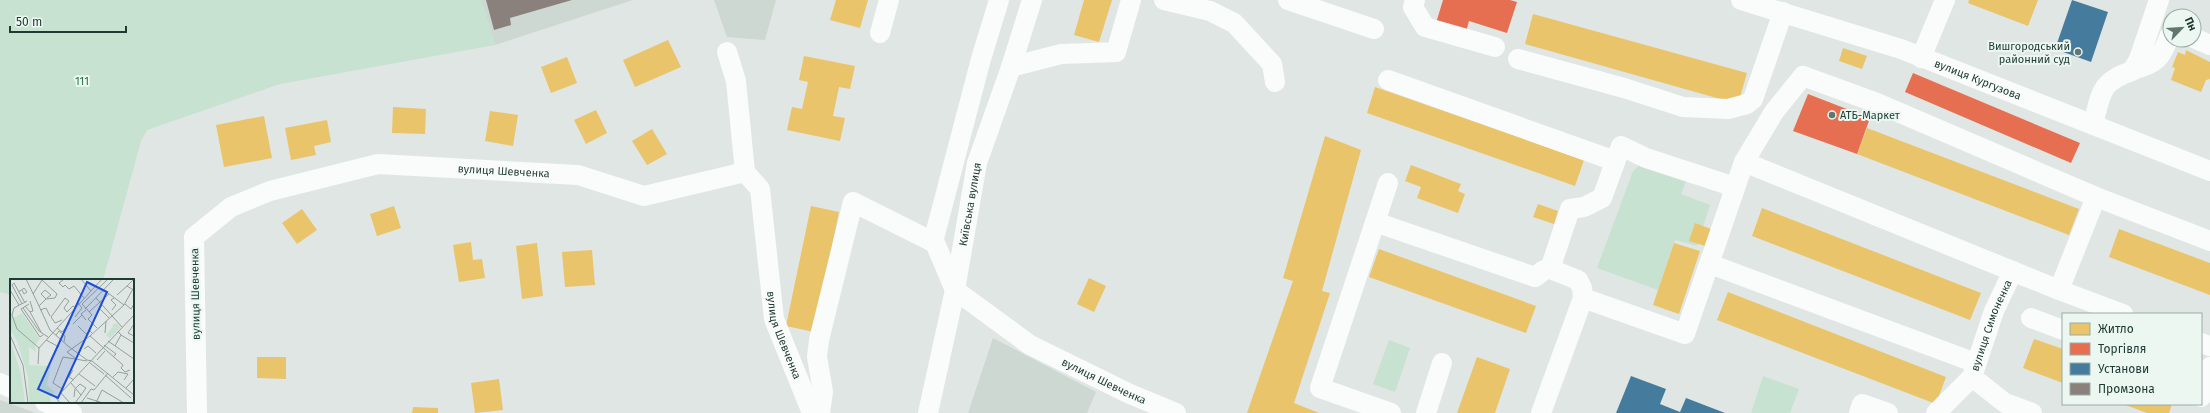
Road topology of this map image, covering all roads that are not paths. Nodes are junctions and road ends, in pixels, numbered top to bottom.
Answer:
1 (889, 0) edge
2 (999, 0) edge
3 (1032, 0) edge
4 (1131, 0) edge
5 (1164, 0) edge
6 (1288, 0) edge
7 (1415, 0) edge
8 (1740, 0) edge
9 (1945, 0) edge
10 (2159, 0) edge
11 (1783, 12) junction
12 (1374, 29) dead end
13 (880, 33) dead end
14 (1495, 47) dead end
15 (2164, 48) edge
16 (727, 52) dead end
17 (1921, 58) junction
18 (1518, 59) dead end
19 (1011, 67) junction
20 (2132, 70) junction
21 (1388, 80) dead end
22 (1275, 82) dead end
23 (2093, 125) junction
24 (1615, 161) junction
25 (1744, 162) junction
26 (2210, 171) edge
27 (745, 172) junction
28 (1388, 183) dead end
29 (1735, 187) junction
30 (2096, 196) junction
31 (1375, 222) junction
32 (2210, 241) edge
33 (933, 242) junction
34 (1710, 264) junction
35 (1550, 269) junction
36 (2013, 271) junction
37 (955, 290) junction
38 (2059, 290) junction
39 (1583, 298) junction
40 (2120, 313) edge
41 (2031, 318) dead end
42 (2062, 330) edge
43 (1442, 363) dead end
44 (2210, 367) edge
45 (1974, 370) junction
46 (2202, 390) edge
47 (47, 403) edge
48 (72, 413) edge
49 (197, 413) edge
50 (812, 413) edge
51 (820, 413) edge
52 (928, 413) edge
53 (1176, 413) edge
54 (1391, 413) edge
55 (1426, 413) edge
56 (1541, 413) edge
57 (1859, 413) edge
58 (1888, 413) edge
59 (1936, 413) edge
60 (2032, 413) edge

1 - 13 street
2 - 33 street
3 - 19 street, Київська вулиця
4 - 19 street
5 - 22 street
6 - 12 street
7 - 14 street
8 - 11 street, вулиця Кургузова
9 - 17 street
10 - 20 street
11 - 17 street, вулиця Кургузова
11 - 18 street
15 - 20 street
16 - 27 street
17 - 23 street, вулиця Кургузова
19 - 37 street, Київська вулиця
20 - 23 street
21 - 24 street
23 - 26 street, вулиця Кургузова
24 - 29 street
24 - 35 street
25 - 29 street
25 - 30 street
25 - 36 street
27 - 49 street, вулиця Шевченка
27 - 50 street, вулиця Шевченка
28 - 31 street
29 - 34 street
30 - 32 street
30 - 38 street
31 - 35 street
31 - 54 street
33 - 37 street
33 - 51 street
34 - 39 street
34 - 45 street
35 - 39 street
36 - 38 street, вулиця Симоненка
36 - 45 street, вулиця Симоненка
37 - 52 street, Київська вулиця
37 - 53 street, вулиця Шевченка
38 - 40 street, вулиця Симоненка
39 - 56 street
41 - 42 street
43 - 55 street
44 - 46 street
45 - 59 street, вулиця Симоненка
45 - 60 street
47 - 48 street
57 - 58 street

